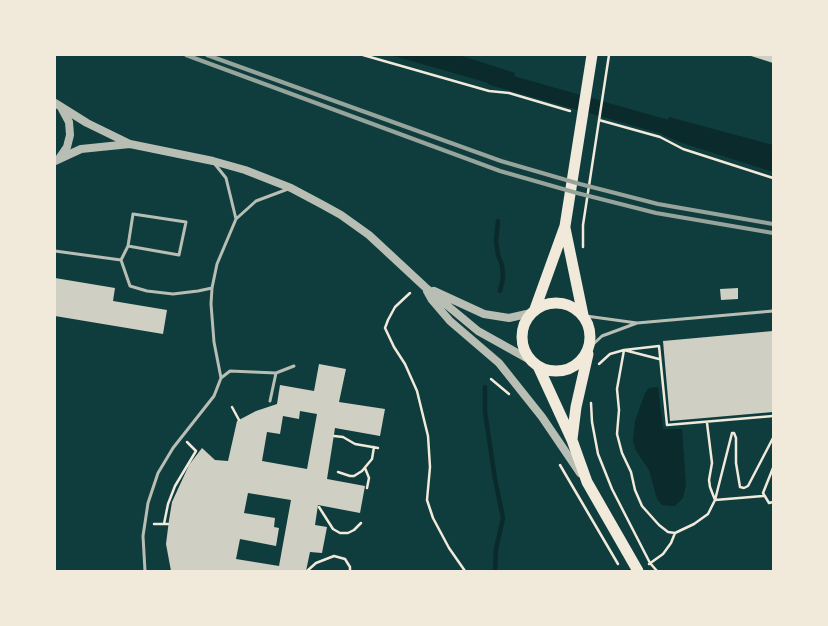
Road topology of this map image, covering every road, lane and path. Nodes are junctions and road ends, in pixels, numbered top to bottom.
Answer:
1 (363, 55) edge
2 (592, 55) edge
3 (509, 93) dead end
4 (57, 104) edge
5 (660, 138) dead end
6 (130, 144) junction
7 (57, 160) edge
8 (213, 161) junction
9 (773, 178) edge
10 (290, 188) junction
11 (236, 219) junction
12 (565, 226) junction
13 (128, 246) junction
14 (55, 251) edge
15 (121, 260) junction
16 (425, 287) junction
17 (212, 288) junction
18 (410, 293) dead end
19 (533, 311) junction
20 (773, 311) edge
21 (583, 315) junction
22 (637, 323) junction
23 (589, 348) junction
24 (624, 350) junction
25 (659, 359) junction
26 (534, 363) junction
27 (599, 364) dead end
28 (294, 366) dead end
29 (276, 373) junction
30 (221, 378) junction
31 (491, 379) dead end
32 (510, 395) dead end
33 (270, 401) dead end
34 (232, 407) dead end
35 (773, 416) edge
36 (239, 420) dead end
37 (707, 422) junction
38 (334, 436) dead end
39 (181, 438) junction
40 (773, 438) edge
41 (572, 440) junction
42 (558, 462) dead end
43 (365, 468) junction
44 (773, 468) edge
45 (338, 472) dead end
46 (587, 482) junction
47 (367, 488) dead end
48 (763, 496) junction
49 (715, 500) junction
50 (773, 502) edge
51 (319, 507) dead end
52 (145, 523) junction
53 (361, 523) dead end
54 (164, 524) junction
55 (168, 524) dead end
56 (675, 533) junction
57 (146, 571) edge
58 (308, 571) edge
59 (350, 571) edge
60 (464, 571) edge
61 (622, 571) edge
62 (638, 571) edge
63 (657, 571) edge

1 - 3 path
2 - 12 highway
4 - 6 street
4 - 7 street
5 - 9 path
6 - 7 street
6 - 8 street
8 - 10 street
8 - 11 lane
10 - 11 lane
10 - 16 street
11 - 17 lane
12 - 19 highway
12 - 21 highway
13 - 13 lane
13 - 15 lane
14 - 15 lane
15 - 17 lane
16 - 19 street
16 - 26 street
16 - 46 street
17 - 30 lane
18 - 60 path
19 - 21 highway
19 - 26 highway
20 - 22 lane
21 - 22 lane
21 - 23 highway
22 - 23 lane
23 - 26 highway
23 - 41 highway
24 - 25 path
24 - 25 path
24 - 27 path
24 - 56 path
25 - 37 path
26 - 41 highway
28 - 29 lane
29 - 30 lane
29 - 33 lane
30 - 39 lane
31 - 32 path
34 - 36 path
35 - 37 path
37 - 49 path
38 - 43 path
39 - 52 lane
39 - 54 path
40 - 49 path
41 - 46 highway
42 - 61 path
43 - 45 path
43 - 47 path
44 - 48 path
46 - 62 highway
48 - 49 path
48 - 50 path
49 - 56 path
51 - 53 path
52 - 54 path
52 - 57 lane
54 - 55 path
56 - 63 path
58 - 59 path

